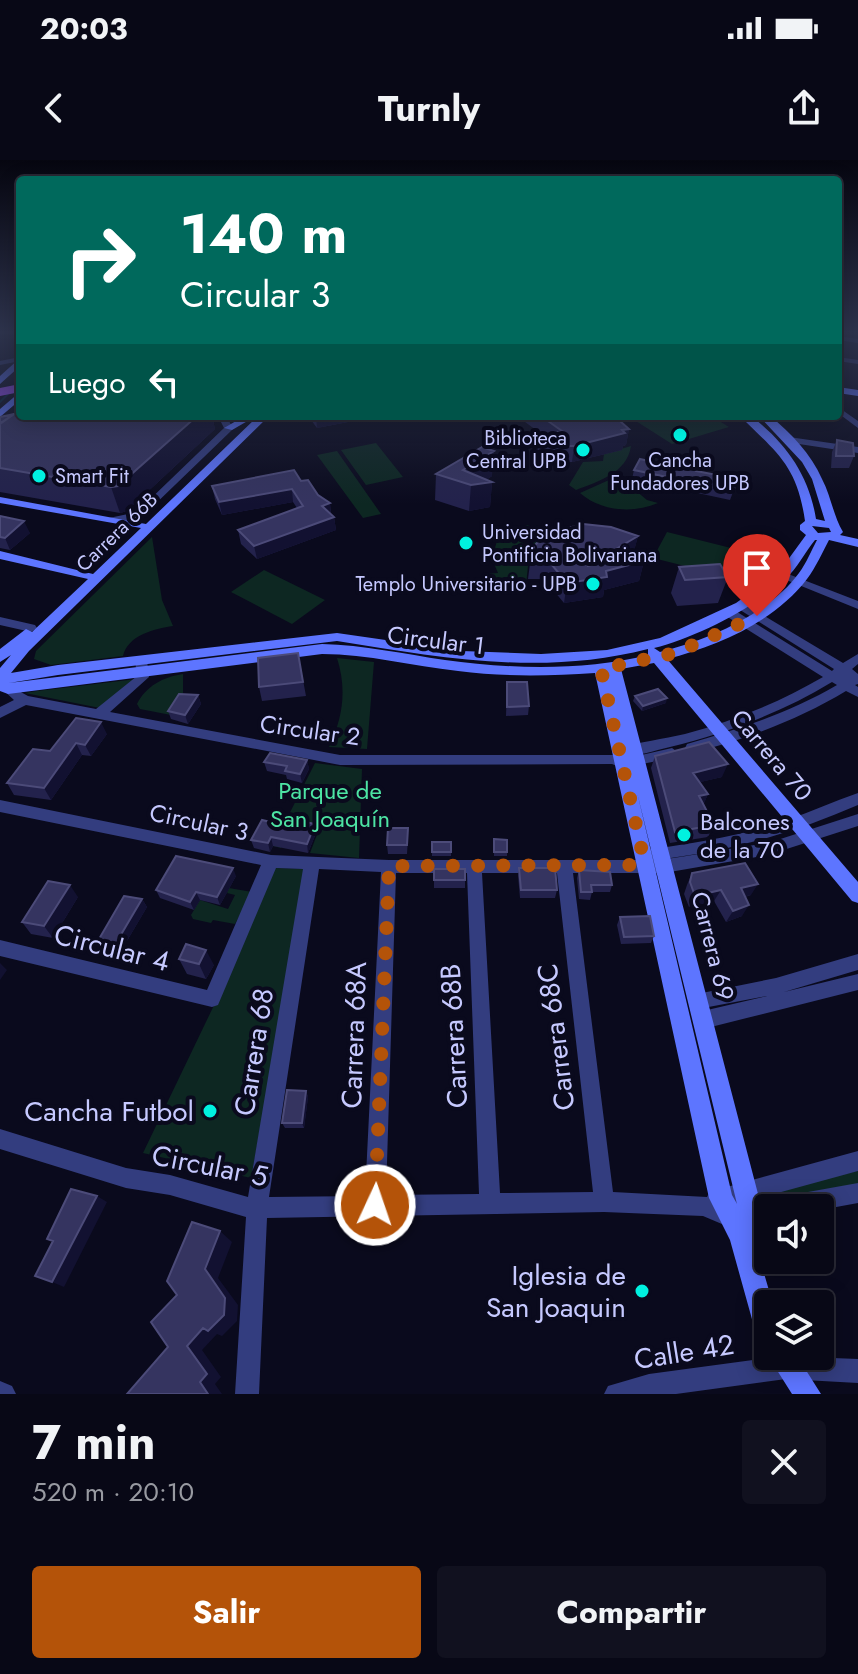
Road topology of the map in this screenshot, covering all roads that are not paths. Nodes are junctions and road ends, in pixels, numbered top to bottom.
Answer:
1 (16, 400) edge
2 (842, 412) edge
3 (3, 417) edge
4 (246, 420) edge
5 (258, 420) edge
6 (750, 420) edge
7 (768, 420) edge
8 (858, 425) edge
9 (227, 427) edge
10 (771, 437) junction
11 (789, 440) junction
12 (858, 450) edge
13 (0, 500) edge
14 (153, 508) junction
15 (113, 520) junction
16 (141, 525) junction
17 (824, 531) junction
18 (858, 534) edge
19 (858, 543) edge
20 (0, 555) edge
21 (785, 573) junction
22 (88, 575) junction
23 (801, 579) junction
24 (858, 597) edge
25 (858, 605) edge
26 (736, 610) junction
27 (751, 619) junction
28 (0, 621) edge
29 (31, 628) junction
30 (24, 648) junction
31 (653, 652) junction
32 (0, 657) edge
33 (858, 658) edge
34 (142, 665) junction
35 (608, 668) junction
36 (58, 670) junction
37 (838, 674) junction
38 (855, 683) edge
39 (2, 685) edge
40 (24, 700) junction
41 (0, 713) edge
42 (99, 714) junction
43 (723, 733) junction
44 (625, 757) junction
45 (858, 799) edge
46 (0, 806) edge
47 (858, 820) edge
48 (798, 823) junction
49 (810, 837) junction
50 (271, 861) junction
51 (649, 862) junction
52 (312, 863) junction
53 (564, 865) junction
54 (389, 866) junction
55 (474, 866) junction
56 (858, 895) edge
57 (0, 948) edge
58 (858, 962) edge
59 (858, 982) edge
60 (700, 1010) junction
61 (0, 1139) edge
62 (858, 1161) edge
63 (858, 1193) edge
64 (834, 1197) edge
65 (604, 1202) junction
66 (375, 1205) junction
67 (490, 1205) junction
68 (257, 1208) junction
69 (737, 1210) edge
70 (758, 1290) edge
71 (754, 1367) edge
72 (834, 1368) edge
73 (790, 1370) edge
74 (858, 1371) edge
75 (247, 1394) edge
76 (616, 1394) edge
77 (808, 1394) edge

1 - 3 street
2 - 8 street
4 - 9 street, Carrera 66B
5 - 9 street
6 - 10 street
7 - 11 street
9 - 14 street, Carrera 66B
9 - 30 street, Carrera 66B
10 - 11 street
10 - 17 street
11 - 12 street
11 - 17 street
13 - 15 street
14 - 15 street, Carrera 66B
14 - 16 street, Carrera 66B
15 - 16 street
16 - 22 street, Carrera 66B
17 - 18 street
17 - 19 street
17 - 21 street, Circular 1
17 - 23 street, Circular 1
20 - 22 street
21 - 23 street
21 - 26 street, Circular 1
22 - 29 street, Carrera 66B
23 - 24 street
23 - 25 street
23 - 27 street, Circular 1
26 - 27 street
26 - 31 street, Circular 1
27 - 31 street, Circular 1
27 - 37 street
28 - 29 street
29 - 32 street, Carrera 66B
30 - 36 street
30 - 39 street, Carrera 66B
31 - 34 street, Circular 1
31 - 35 street, Circular 1
31 - 43 street, Carrera 70
33 - 37 street, Circular 2
34 - 35 street, Circular 1
34 - 36 street, Circular 1
34 - 39 street, Circular 1
34 - 42 street
35 - 44 street, Carrera 69
36 - 39 street, Circular 1
37 - 38 street
37 - 43 street, Circular 2
38 - 43 street, Circular 2
39 - 40 street, Circular 2
40 - 41 street
40 - 42 street, Circular 2
42 - 44 street, Circular 2
43 - 44 street, Circular 2
43 - 48 street, Carrera 70
44 - 51 street, Carrera 69
45 - 48 street, Circular 3
46 - 50 street, Circular 3
47 - 49 street, Circular 3
48 - 49 street, Carrera 70
48 - 51 street, Circular 3
49 - 51 street, Circular 3
49 - 56 street, Carrera 70
50 - 52 street, Circular 3
50 - 57 street, Circular 4
51 - 53 street, Circular 3
51 - 60 street, Carrera 69
51 - 69 street, Carrera 69
52 - 54 street, Circular 3
52 - 68 street, Carrera 68
53 - 55 street, Circular 3
53 - 65 street, Carrera 68C
54 - 55 street, Circular 3
54 - 66 street, Carrera 68A
55 - 67 street, Carrera 68B
58 - 60 street
59 - 60 street
60 - 69 street, Carrera 69
61 - 68 street, Circular 5
62 - 69 street, Circular 5
63 - 64 street
65 - 67 street, Circular 5
65 - 69 street, Circular 5
66 - 67 street, Circular 5
66 - 68 street, Circular 5
68 - 75 street, Carrera 68
69 - 70 street, Carrera 69
71 - 76 street, Calle 42
72 - 74 street, Calle 42
73 - 77 street

